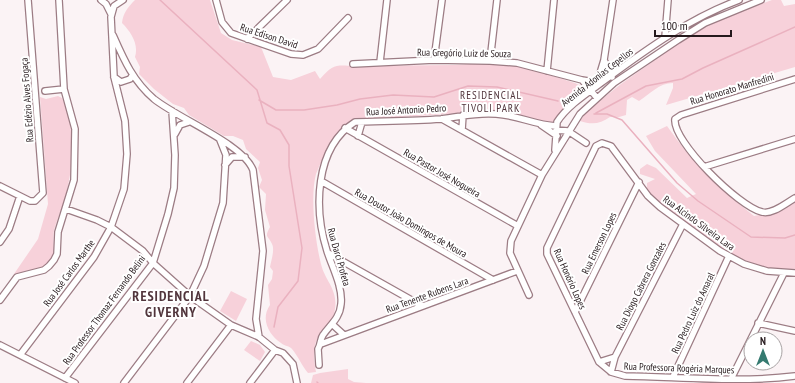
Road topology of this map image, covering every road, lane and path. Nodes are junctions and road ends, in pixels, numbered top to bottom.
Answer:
1 (28, 0) edge
2 (59, 0) edge
3 (101, 0) edge
4 (122, 0) edge
5 (216, 0) edge
6 (287, 0) edge
7 (387, 0) edge
8 (442, 0) edge
9 (497, 0) edge
10 (554, 0) edge
11 (612, 0) edge
12 (668, 0) edge
13 (739, 0) edge
14 (761, 0) edge
15 (112, 2) edge
16 (111, 14) junction
17 (348, 18) dead end
18 (260, 27) junction
19 (112, 33) junction
20 (665, 36) junction
21 (247, 39) junction
22 (263, 43) junction
23 (434, 60) junction
24 (604, 60) junction
25 (125, 61) junction
26 (490, 61) junction
27 (380, 62) junction
28 (353, 64) dead end
29 (112, 65) junction
30 (547, 71) junction
31 (114, 76) junction
32 (132, 76) junction
33 (611, 76) junction
34 (795, 79) edge
35 (582, 80) junction
36 (614, 83) junction
37 (64, 89) junction
38 (45, 91) dead end
39 (590, 91) junction
40 (597, 98) junction
41 (172, 111) junction
42 (463, 115) junction
43 (442, 119) junction
44 (190, 122) junction
45 (362, 122) junction
46 (541, 124) junction
47 (345, 128) junction
48 (462, 130) junction
49 (556, 131) junction
50 (568, 131) junction
51 (174, 134) junction
52 (358, 136) junction
53 (795, 138) edge
54 (220, 140) junction
55 (586, 143) dead end
56 (596, 146) joint
57 (555, 153) junction
58 (245, 157) junction
59 (225, 166) junction
60 (704, 167) junction
61 (542, 175) junction
62 (321, 181) junction
63 (638, 182) junction
64 (0, 186) edge
65 (20, 196) junction
66 (795, 198) edge
67 (66, 209) junction
68 (683, 224) junction
69 (518, 226) junction
70 (111, 227) junction
71 (0, 242) edge
72 (328, 253) junction
73 (729, 256) junction
74 (153, 263) junction
75 (517, 271) junction
76 (784, 273) junction
77 (795, 273) edge
78 (493, 280) junction
79 (528, 294) dead end
80 (190, 296) junction
81 (0, 300) edge
82 (422, 306) junction
83 (575, 312) junction
84 (758, 323) junction
85 (230, 325) junction
86 (333, 325) junction
87 (795, 331) edge
88 (344, 335) junction
89 (259, 337) junction
90 (321, 344) junction
91 (0, 345) edge
92 (275, 350) junction
93 (20, 355) junction
94 (615, 357) junction
95 (599, 362) junction
96 (319, 365) dead end
97 (611, 372) junction
98 (795, 376) edge
99 (673, 377) junction
100 (65, 378) junction
101 (731, 379) junction
102 (75, 383) edge
103 (124, 383) edge
104 (187, 383) edge
105 (250, 383) edge
106 (297, 383) edge

1 - 65 street, Rua Edézio Alves Fogaça
2 - 37 street
3 - 16 street
4 - 15 street, Rua José Carlos Marthe
5 - 21 street, Rua Edison David
6 - 18 street
7 - 27 street
8 - 23 street
9 - 26 street
10 - 30 street
11 - 24 street
12 - 20 street
13 - 20 street, Avenida Adonias Cepellos
14 - 36 street, Avenida Adonias Cepellos
15 - 16 street, Rua José Carlos Marthe
16 - 19 street, Rua José Carlos Marthe
17 - 22 street, Rua Edison David
18 - 21 street
18 - 22 street
19 - 25 street
19 - 29 street, Rua José Carlos Marthe
20 - 33 street, Avenida Adonias Cepellos
21 - 22 street, Rua Edison David
23 - 26 street, Rua Gregório Luiz de Souza
23 - 27 street, Rua Gregório Luiz de Souza
24 - 33 street
24 - 35 street
25 - 29 street
25 - 32 street
26 - 30 street, Rua Gregório Luiz de Souza
27 - 28 street, Rua Gregório Luiz de Souza
29 - 31 street, Rua José Carlos Marthe
30 - 35 street, Rua Gregório Luiz de Souza
31 - 32 street
31 - 70 street, Rua José Carlos Marthe
32 - 41 street
33 - 36 street
33 - 39 street, Avenida Adonias Cepellos
34 - 60 street, Rua Honorato Manfredini
35 - 39 street
36 - 40 street, Avenida Adonias Cepellos
37 - 38 street
37 - 67 street
39 - 40 street
39 - 49 street, Avenida Adonias Cepellos
40 - 50 street, Avenida Adonias Cepellos
41 - 44 street
41 - 51 street, Rua Professor Thomaz Fernando Belini
42 - 43 street, Rua José Antonio Pedro
42 - 46 street, Rua José Antonio Pedro
42 - 48 street
43 - 45 street, Rua José Antonio Pedro
43 - 48 street
44 - 51 street
44 - 54 street
45 - 47 street, Rua José Antonio Pedro
45 - 52 street
46 - 49 street, Rua José Antonio Pedro
46 - 49 street, Rua José Antonio Pedro
47 - 52 street, Rua Pastor José Nogueira
47 - 62 street, Rua Darci Profeta
48 - 61 street
49 - 50 street, Rua José Antonio Pedro
49 - 57 street
50 - 55 street, Rua José Antonio Pedro
50 - 57 street, Avenida Adonias Cepellos
51 - 74 street, Rua Professor Thomaz Fernando Belini
52 - 69 street, Rua Pastor José Nogueira
53 - 60 street
54 - 58 street
54 - 59 street
56 - 63 street, Rua Alcindo Silveira Lara
56 - 83 street, Rua Honório Lopes
57 - 61 street, Avenida Adonias Cepellos
58 - 59 street
58 - 89 street
59 - 80 street
60 - 66 street
61 - 69 street, Avenida Adonias Cepellos
62 - 72 street, Rua Darci Profeta
62 - 78 street, Rua Doutor João Domingos de Moura
63 - 68 street, Rua Alcindo Silveira Lara
63 - 83 street, Rua Emerson Lopes
64 - 65 street
65 - 71 street
67 - 70 street
67 - 81 street
68 - 73 street, Rua Alcindo Silveira Lara
68 - 94 street, Rua Diogo Cabrera Gonzales
69 - 75 street, Avenida Adonias Cepellos
70 - 74 street
70 - 93 street, Rua José Carlos Marthe
72 - 82 street
72 - 86 street, Rua Darci Profeta
73 - 76 street, Rua Alcindo Silveira Lara
73 - 99 street, Rua Pedro Luiz do Amaral
74 - 80 street
74 - 100 street, Rua Professor Thomaz Fernando Belini
75 - 78 street, Rua Tenente Rubens Lara
75 - 79 street, Avenida Adonias Cepellos
76 - 77 street, Rua Alcindo Silveira Lara
76 - 84 street
78 - 82 street, Rua Tenente Rubens Lara
80 - 85 street
80 - 103 street
82 - 88 street, Rua Tenente Rubens Lara
83 - 95 street, Rua Honório Lopes
84 - 87 street
84 - 101 street
85 - 89 street
85 - 104 street
86 - 88 street
86 - 90 street, Rua Darci Profeta
88 - 90 street, Rua Tenente Rubens Lara
89 - 92 street
90 - 96 street, Rua Darci Profeta
91 - 93 street
92 - 105 street
92 - 106 street
93 - 100 street
94 - 95 street
94 - 97 street, Rua Diogo Cabrera Gonzales
95 - 97 street, Rua Honório Lopes
97 - 99 street, Rua Professora Rogéria Marques
98 - 101 street, Rua Professora Rogéria Marques
99 - 101 street, Rua Professora Rogéria Marques
100 - 102 street

